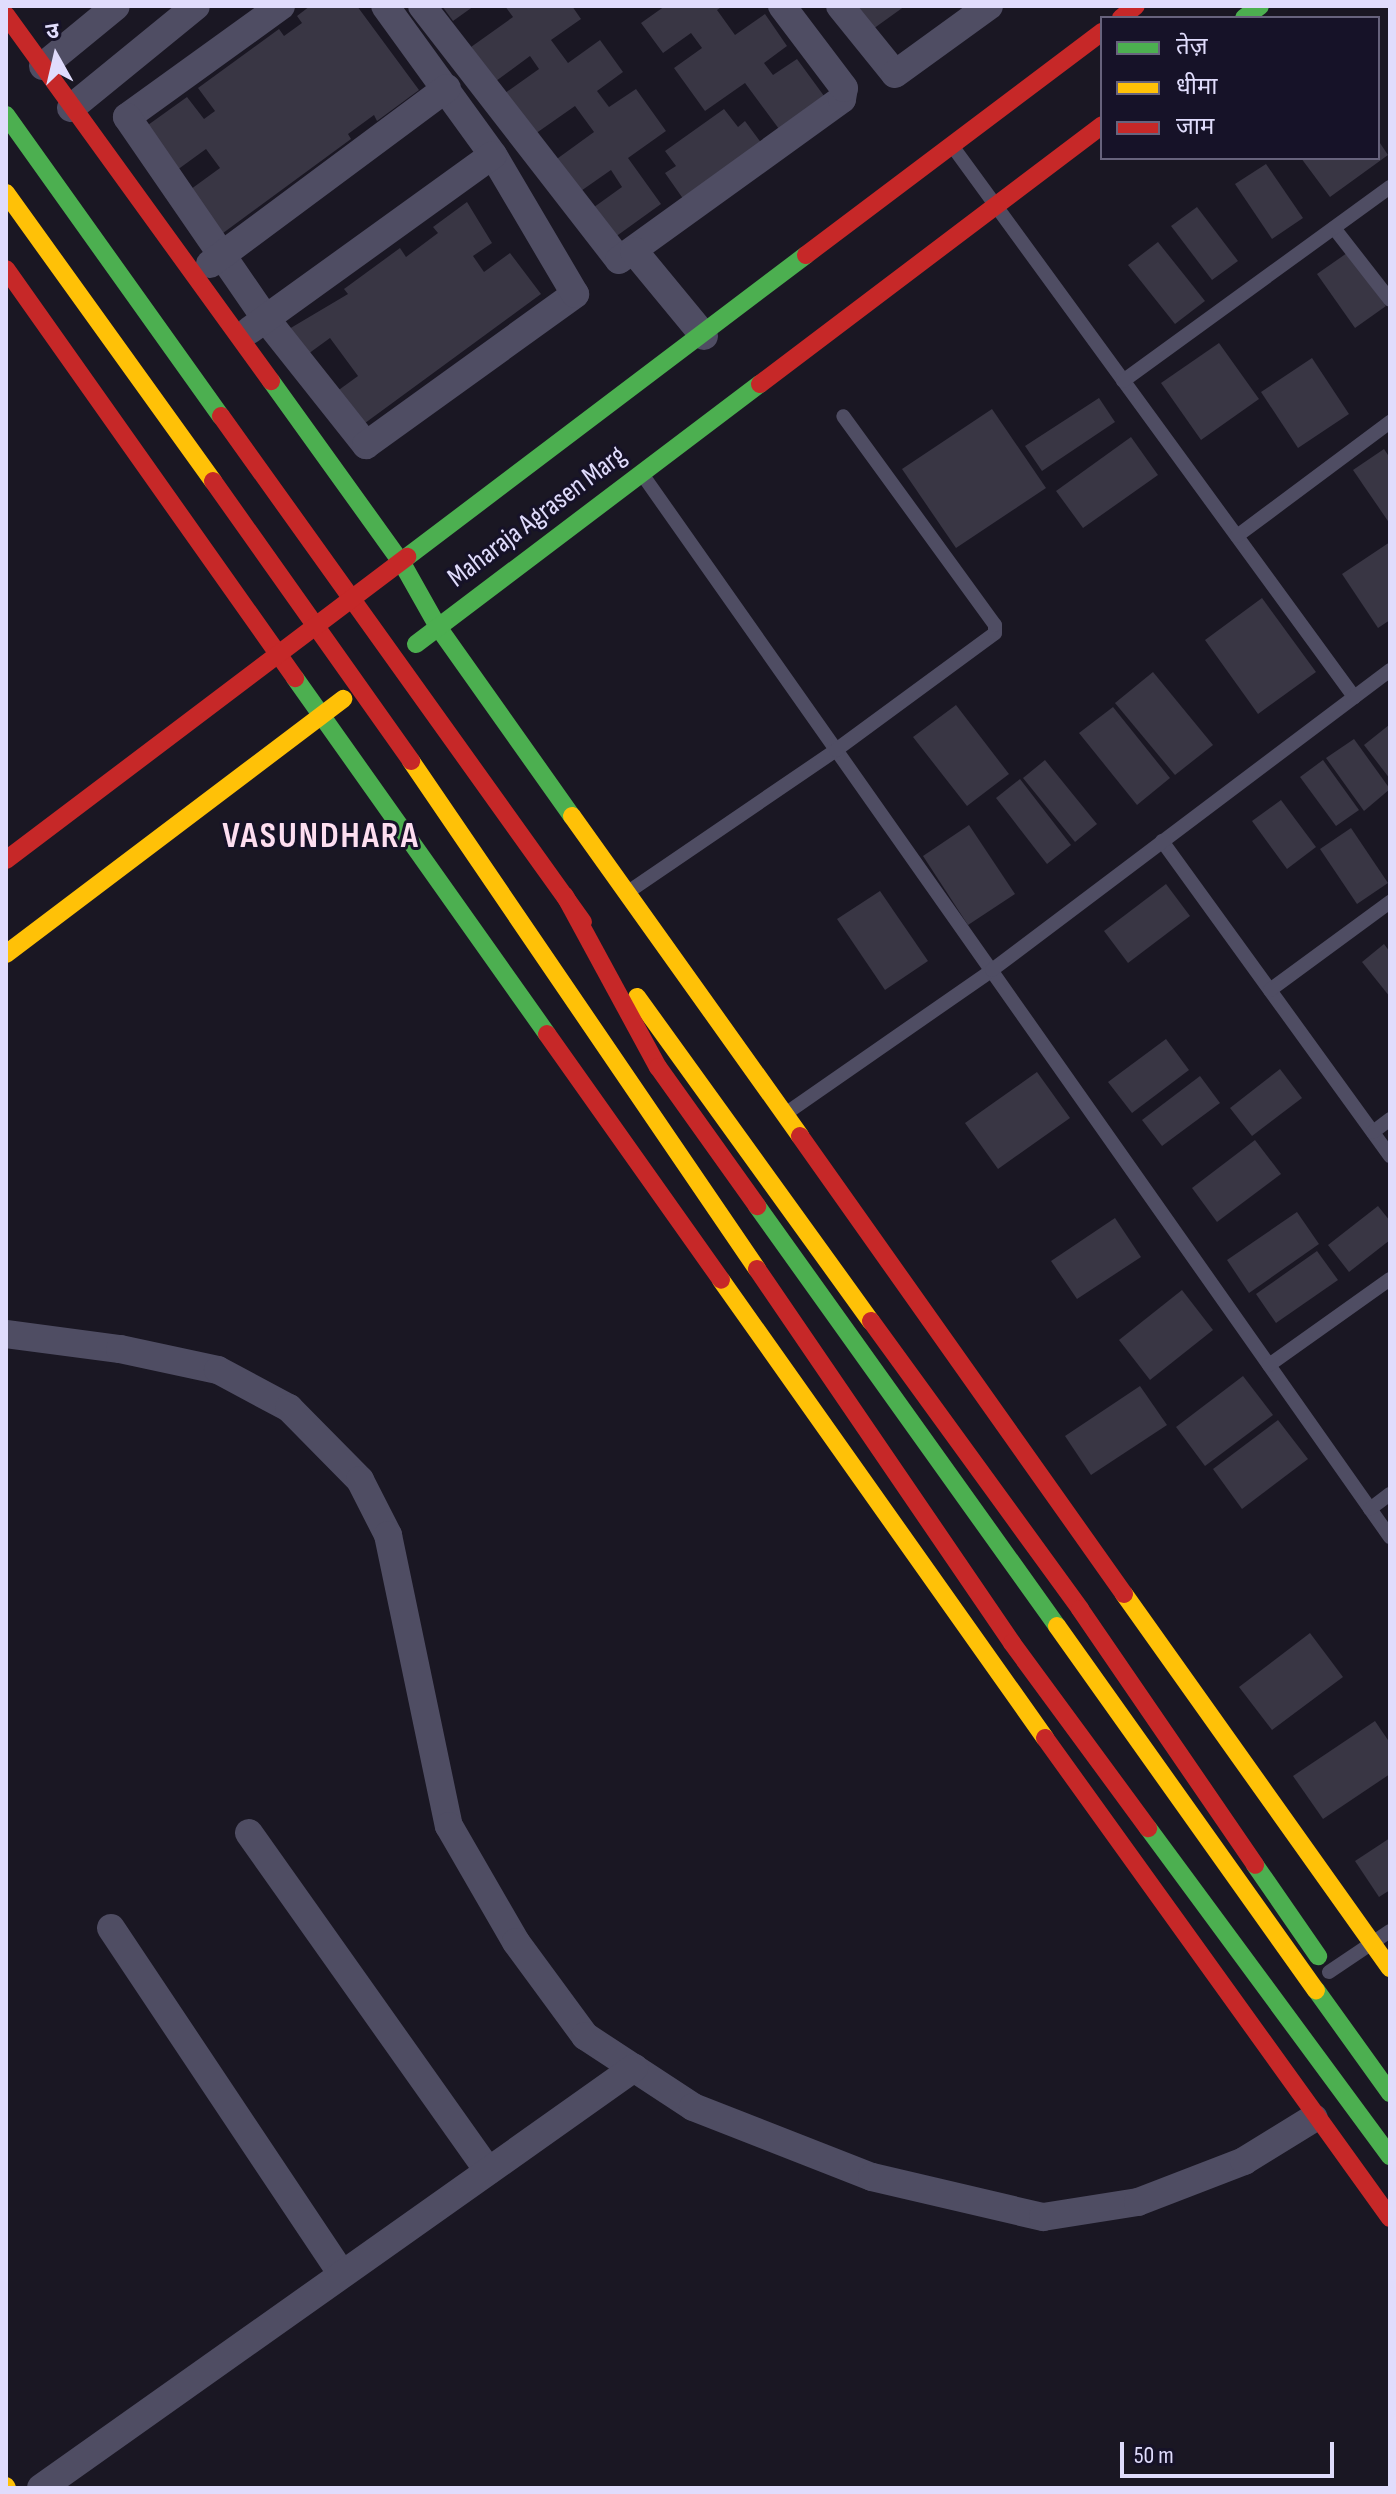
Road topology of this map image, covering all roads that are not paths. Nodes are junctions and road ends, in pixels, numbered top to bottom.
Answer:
1 (116, 6) edge
2 (196, 6) edge
3 (281, 6) edge
4 (385, 6) edge
5 (422, 6) edge
6 (782, 6) edge
7 (840, 6) edge
8 (989, 6) edge
9 (6, 15) edge
10 (1100, 34) edge
11 (43, 66) junction
12 (447, 88) junction
13 (71, 108) junction
14 (6, 115) edge
15 (1100, 127) edge
16 (953, 146) junction
17 (493, 155) junction
18 (1390, 187) edge
19 (6, 193) edge
20 (995, 206) junction
21 (1334, 228) junction
22 (634, 251) junction
23 (223, 255) junction
24 (6, 269) edge
25 (196, 273) junction
26 (1390, 300) edge
27 (266, 319) junction
28 (240, 336) junction
29 (704, 336) junction
30 (1123, 381) junction
31 (843, 416) dead end
32 (1390, 422) edge
33 (642, 474) junction
34 (1237, 536) junction
35 (402, 563) junction
36 (352, 601) junction
37 (318, 627) junction
38 (438, 627) junction
39 (280, 656) junction
40 (1390, 670) edge
41 (377, 673) junction
42 (1354, 697) junction
43 (322, 715) junction
44 (836, 750) junction
45 (1162, 841) junction
46 (6, 860) edge
47 (627, 893) junction
48 (565, 896) junction
49 (1390, 902) edge
50 (6, 954) edge
51 (992, 970) junction
52 (1270, 990) junction
53 (784, 1115) junction
54 (1390, 1119) edge
55 (1373, 1132) junction
56 (1390, 1156) edge
57 (1390, 1279) edge
58 (6, 1334) edge
59 (1269, 1365) junction
60 (1390, 1494) edge
61 (1370, 1509) junction
62 (1390, 1537) edge
63 (249, 1833) dead end
64 (111, 1928) dead end
65 (1390, 1931) edge
66 (1372, 1943) junction
67 (1390, 1968) edge
68 (1333, 1978) joint
69 (634, 2068) junction
70 (1390, 2093) edge
71 (1314, 2118) junction
72 (1390, 2156) edge
73 (488, 2171) junction
74 (1390, 2218) edge
75 (342, 2274) junction
76 (41, 2488) edge

1 - 11 street
2 - 13 street
3 - 23 street
4 - 12 street
5 - 22 street
6 - 22 street
7 - 8 street
9 - 11 main road
10 - 16 main road, Maharaja Agrasen Marg
11 - 13 main road
12 - 17 street
12 - 23 street
13 - 25 main road
14 - 36 main road
15 - 20 main road, Maharaja Agrasen Marg
16 - 20 lane
16 - 29 main road, Maharaja Agrasen Marg
17 - 27 street
17 - 27 street
18 - 21 lane
19 - 37 main road
20 - 30 lane
20 - 33 main road, Maharaja Agrasen Marg
21 - 26 lane
21 - 30 lane
22 - 29 street
23 - 25 street
23 - 27 street
24 - 39 main road
25 - 28 main road
27 - 28 street
28 - 35 main road
29 - 35 main road, Maharaja Agrasen Marg
30 - 34 lane
31 - 44 lane
32 - 34 lane
33 - 38 main road, Maharaja Agrasen Marg
33 - 44 lane
34 - 42 lane
35 - 36 main road, Maharaja Agrasen Marg
35 - 38 main road
36 - 37 main road, Maharaja Agrasen Marg
36 - 41 main road
37 - 39 main road, Maharaja Agrasen Marg
37 - 41 main road
38 - 41 main road, Maharaja Agrasen Marg
38 - 47 main road
39 - 43 main road
39 - 46 main road, Maharaja Agrasen Marg
40 - 42 lane
41 - 43 main road, Maharaja Agrasen Marg
41 - 48 main road
41 - 72 main road
42 - 45 lane
43 - 50 main road, Maharaja Agrasen Marg
43 - 71 main road
44 - 47 lane
44 - 51 lane
45 - 51 lane
45 - 52 lane
47 - 53 main road
48 - 68 main road
48 - 70 main road
49 - 52 lane
51 - 53 lane
51 - 59 lane
52 - 55 lane
53 - 66 main road
54 - 55 lane
55 - 56 lane
57 - 59 lane
58 - 69 street
59 - 61 lane
60 - 61 lane
61 - 62 lane
63 - 73 street
64 - 75 street
65 - 66 lane
66 - 67 main road
66 - 68 lane
69 - 71 street
69 - 73 street
71 - 74 main road
73 - 75 street
75 - 76 street

